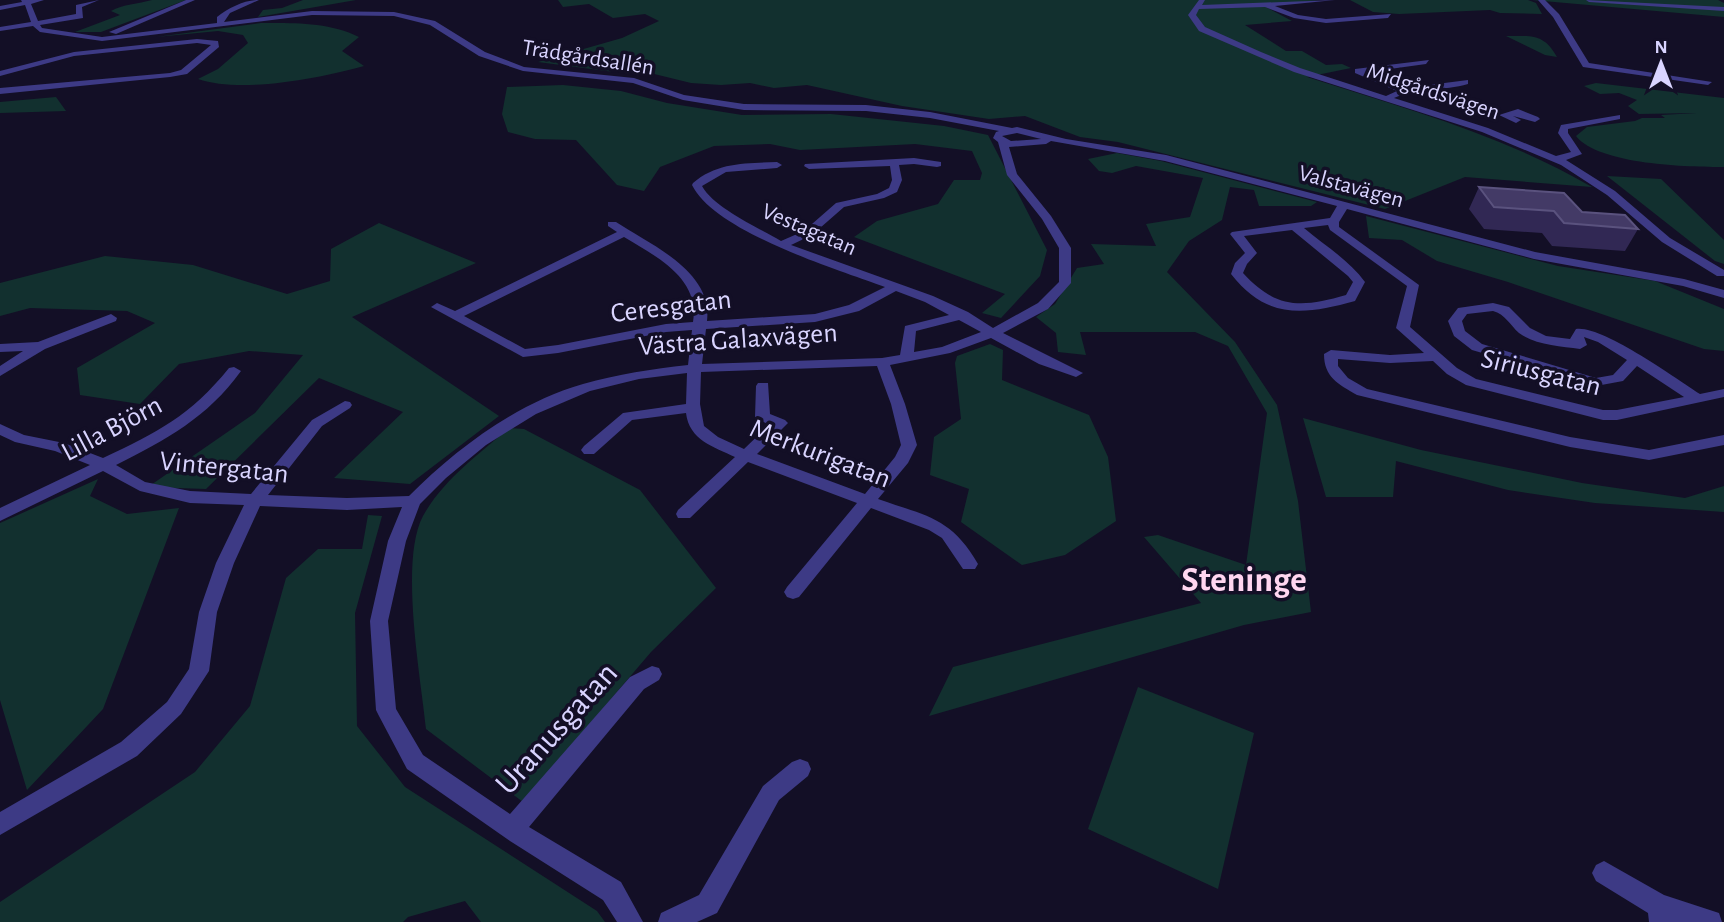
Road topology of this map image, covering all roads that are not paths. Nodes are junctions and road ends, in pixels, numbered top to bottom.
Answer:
1 (41, 0) edge
2 (96, 0) edge
3 (192, 0) edge
4 (243, 0) edge
5 (1332, 0) edge
6 (1541, 0) edge
7 (1589, 0) edge
8 (26, 1) edge
9 (257, 1) edge
10 (1198, 3) edge
11 (1265, 5) junction
12 (0, 8) edge
13 (1724, 9) edge
14 (29, 12) junction
15 (0, 15) edge
16 (1388, 16) dead end
17 (33, 23) junction
18 (220, 26) junction
19 (0, 29) edge
20 (166, 32) joint
21 (65, 35) junction
22 (116, 35) junction
23 (96, 44) junction
24 (1426, 62) dead end
25 (98, 65) dead end
26 (0, 74) edge
27 (1465, 82) dead end
28 (1708, 82) dead end
29 (0, 91) edge
30 (1404, 91) junction
31 (1385, 99) junction
32 (1617, 117) dead end
33 (1535, 119) dead end
34 (1516, 120) dead end
35 (972, 123) junction
36 (1008, 130) junction
37 (1033, 138) junction
38 (1000, 139) junction
39 (1019, 145) junction
40 (1007, 158) junction
41 (1556, 159) junction
42 (894, 163) junction
43 (937, 164) dead end
44 (777, 165) dead end
45 (809, 166) dead end
46 (1343, 206) junction
47 (1334, 221) junction
48 (612, 224) dead end
49 (1295, 227) junction
50 (624, 233) junction
51 (1666, 240) junction
52 (780, 245) junction
53 (1626, 271) junction
54 (1687, 272) junction
55 (1722, 274) edge
56 (897, 286) junction
57 (1698, 287) junction
58 (1721, 295) edge
59 (437, 307) dead end
60 (963, 315) junction
61 (455, 316) junction
62 (111, 318) dead end
63 (699, 325) junction
64 (995, 332) junction
65 (40, 346) junction
66 (0, 348) edge
67 (906, 358) junction
68 (1435, 358) junction
69 (1635, 360) junction
70 (882, 362) junction
71 (695, 368) junction
72 (234, 371) dead end
73 (0, 372) edge
74 (1076, 373) dead end
75 (763, 386) dead end
76 (1724, 393) edge
77 (1698, 399) junction
78 (345, 405) dead end
79 (693, 408) junction
80 (0, 429) edge
81 (1724, 440) edge
82 (589, 450) dead end
83 (744, 455) junction
84 (105, 465) junction
85 (869, 500) junction
86 (254, 501) junction
87 (413, 501) junction
88 (0, 514) edge
89 (684, 514) dead end
90 (969, 565) dead end
91 (793, 592) dead end
92 (653, 674) dead end
93 (800, 769) dead end
94 (0, 824) edge
95 (512, 829) junction
96 (1604, 873) dead end
97 (1660, 914) edge
98 (631, 922) edge
99 (670, 922) edge
100 (1710, 922) edge

1 - 8 street
2 - 17 street
3 - 22 street
4 - 9 street
5 - 11 street
6 - 28 street
7 - 13 street
8 - 12 street
8 - 14 street
9 - 18 street
10 - 11 street
10 - 31 street, Midgårdsvägen
11 - 16 street
14 - 15 street
14 - 17 street
17 - 19 street
17 - 21 street, Trädgårdsallén
18 - 20 street, Trädgårdsallén
18 - 35 street, Trädgårdsallén
20 - 22 street, Trädgårdsallén
21 - 22 street, Trädgårdsallén
21 - 23 street, Trädgårdsallén
22 - 23 street
23 - 25 street
23 - 26 street
23 - 29 street
24 - 30 street
27 - 30 street
30 - 31 street
31 - 41 street, Midgårdsvägen
32 - 41 street
33 - 34 street
35 - 36 street, Trädgårdsallén
35 - 38 street, Trädgårdsallén
36 - 37 street, Valstavägen
36 - 38 street
37 - 39 street, Valstavägen
37 - 46 street, Valstavägen
38 - 39 street, Valstavägen
38 - 40 street, Västra Galaxvägen
39 - 40 street
40 - 64 street, Västra Galaxvägen
41 - 51 street, Midgårdsvägen
42 - 43 street
42 - 45 street
42 - 52 street
44 - 52 street, Vestagatan
46 - 47 street
46 - 53 street, Valstavägen
47 - 49 street
47 - 68 street, Siriusgatan
48 - 50 street
49 - 49 street
50 - 61 street
50 - 63 street
51 - 54 street, Midgårdsvägen
51 - 55 street, Midgårdsvägen
52 - 56 street, Vestagatan
53 - 54 street, Valstavägen
53 - 57 street, Valstavägen
54 - 55 street, Valstavägen
54 - 57 street, Valstavägen
56 - 60 street, Vestagatan
56 - 63 street, Ceresgatan
57 - 58 street, Valstavägen
59 - 61 street, Ceresgatan
60 - 64 street, Vestagatan
60 - 67 street
61 - 63 street, Ceresgatan
62 - 65 street
63 - 71 street
64 - 67 street, Västra Galaxvägen
64 - 74 street, Vestagatan
65 - 66 street
65 - 73 street
67 - 70 street, Västra Galaxvägen
68 - 77 street, Siriusgatan
68 - 81 street
69 - 69 street
69 - 77 street
70 - 71 street, Västra Galaxvägen
70 - 85 street
71 - 79 street
71 - 87 street, Västra Galaxvägen
72 - 84 street, Lilla Björn
75 - 83 street
76 - 77 street, Siriusgatan
78 - 86 street
79 - 82 street
79 - 83 street, Merkurigatan
80 - 84 street, Vintergatan
83 - 85 street, Merkurigatan
83 - 89 street
84 - 86 street, Vintergatan
84 - 88 street, Lilla Björn
85 - 90 street, Merkurigatan
85 - 91 street
86 - 87 street, Vintergatan
86 - 94 street
87 - 95 street, Västra Galaxvägen
92 - 95 street, Uranusgatan
93 - 99 street
95 - 98 street, Västra Galaxvägen
96 - 97 street
97 - 100 street

